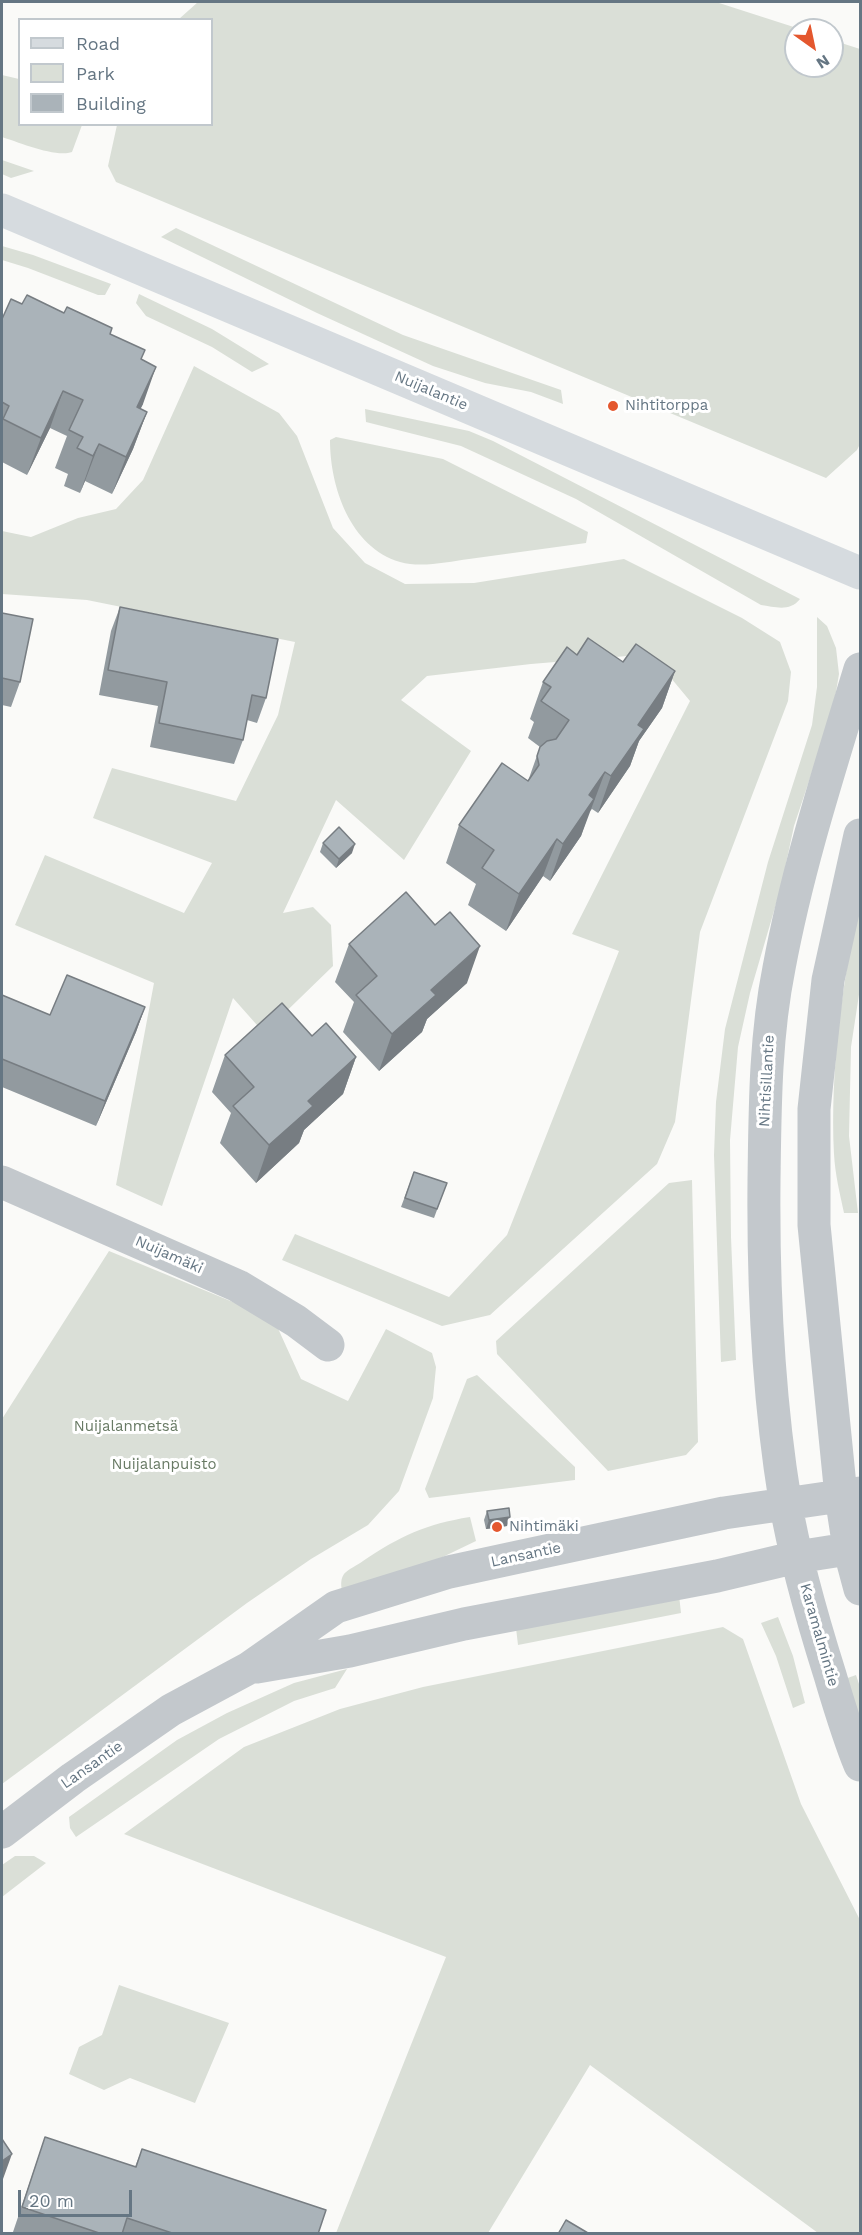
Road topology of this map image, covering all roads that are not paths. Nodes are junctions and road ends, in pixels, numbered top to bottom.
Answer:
1 (2, 210) edge
2 (861, 573) edge
3 (861, 669) edge
4 (861, 835) edge
5 (2, 1182) edge
6 (328, 1345) dead end
7 (851, 1494) edge
8 (785, 1502) junction
9 (855, 1548) edge
10 (797, 1557) junction
11 (861, 1588) edge
12 (249, 1668) junction
13 (861, 1765) edge
14 (2, 1832) edge

1 - 2 main road, Nuijalantie
3 - 8 street, Nihtisillantie
4 - 7 street
5 - 6 street, Nuijamäki
7 - 8 street, Lansantie
7 - 9 street
8 - 10 street, Karamalmintie
8 - 12 street, Lansantie
9 - 10 street, Lansantie
9 - 11 street
10 - 12 street, Lansantie
10 - 13 street, Karamalmintie
12 - 14 street, Lansantie

